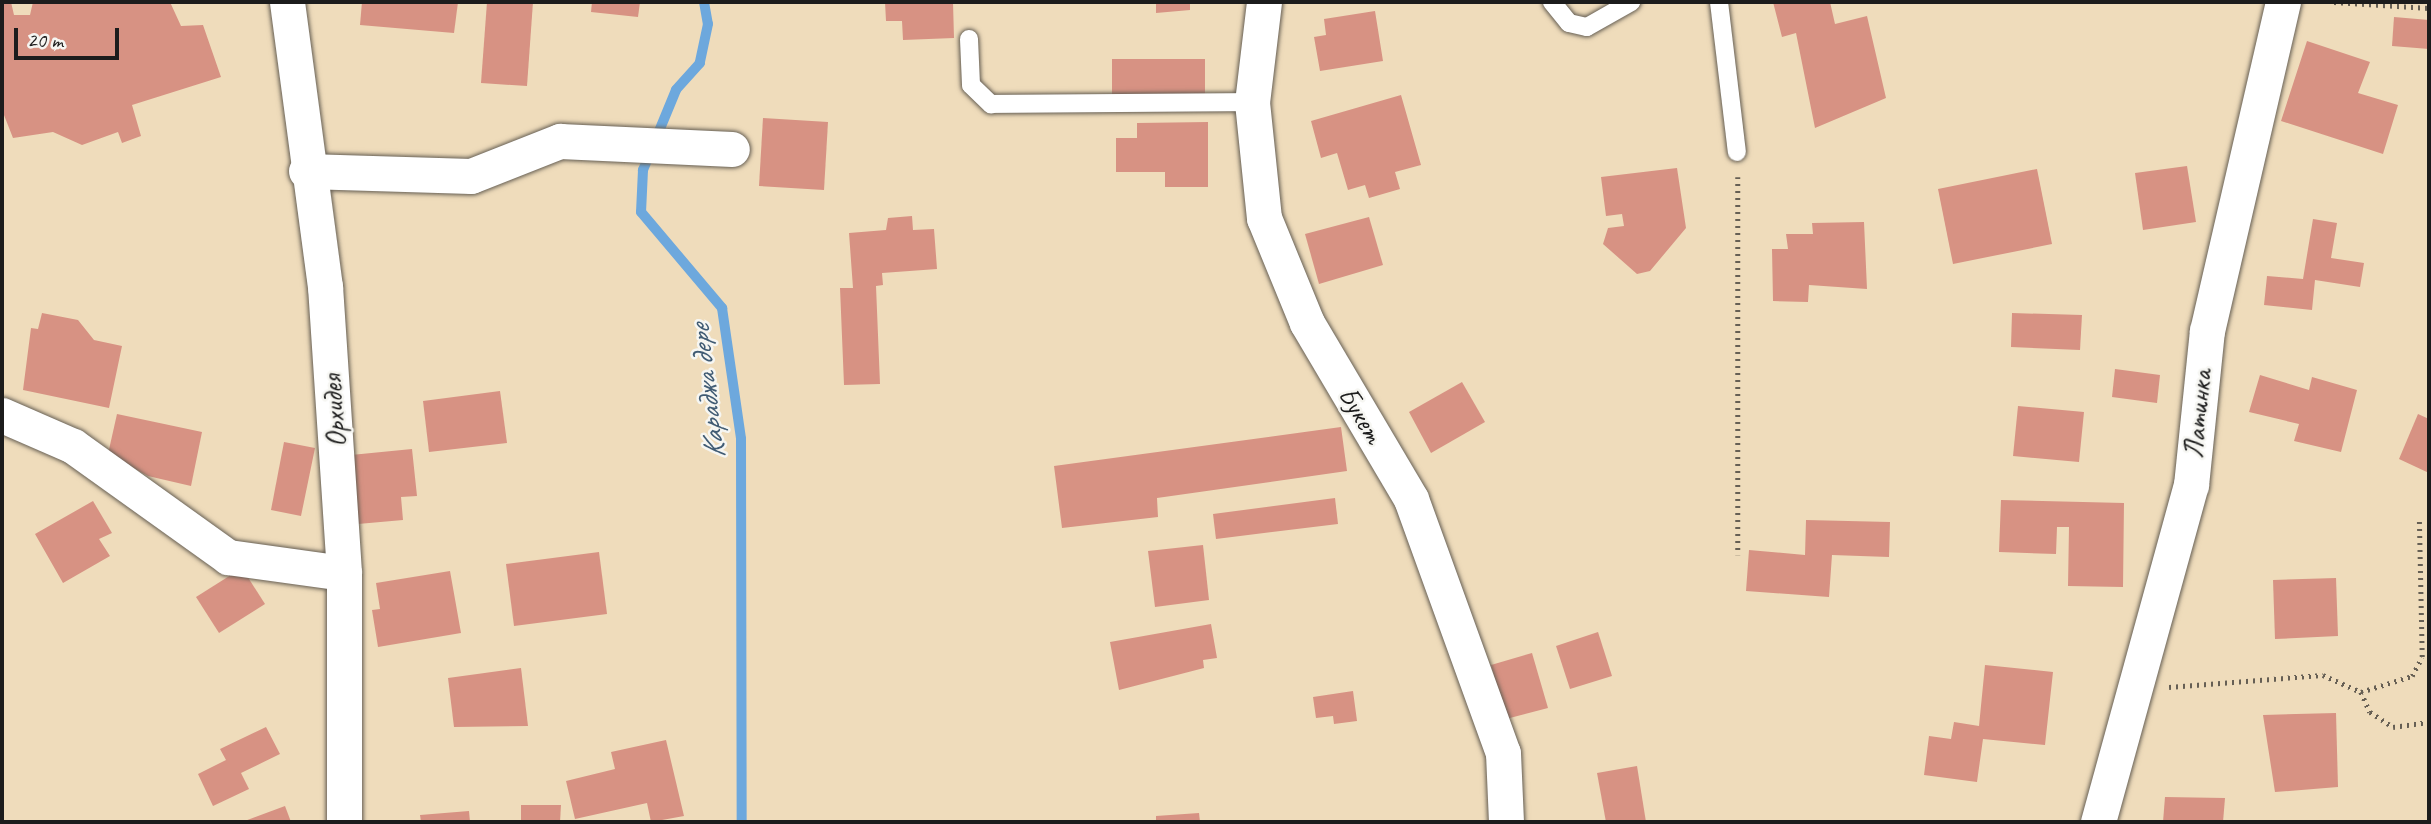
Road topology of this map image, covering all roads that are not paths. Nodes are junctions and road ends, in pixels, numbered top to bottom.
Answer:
1 (287, 2) edge
2 (1264, 2) edge
3 (1552, 2) edge
4 (1631, 2) edge
5 (1719, 2) edge
6 (2283, 2) edge
7 (969, 39) dead end
8 (1252, 102) junction
9 (732, 149) dead end
10 (1737, 152) road end
11 (306, 171) junction
12 (2, 415) edge
13 (344, 573) junction
14 (344, 822) edge
15 (1506, 822) edge
16 (2098, 822) edge

1 - 11 street, Орхидея
2 - 8 street, Букет
3 - 4 lane
5 - 10 lane
6 - 16 street, Латинка
7 - 8 lane
8 - 15 street, Букет
9 - 11 street
11 - 13 street, Орхидея
12 - 13 street
13 - 14 street, Орхидея

